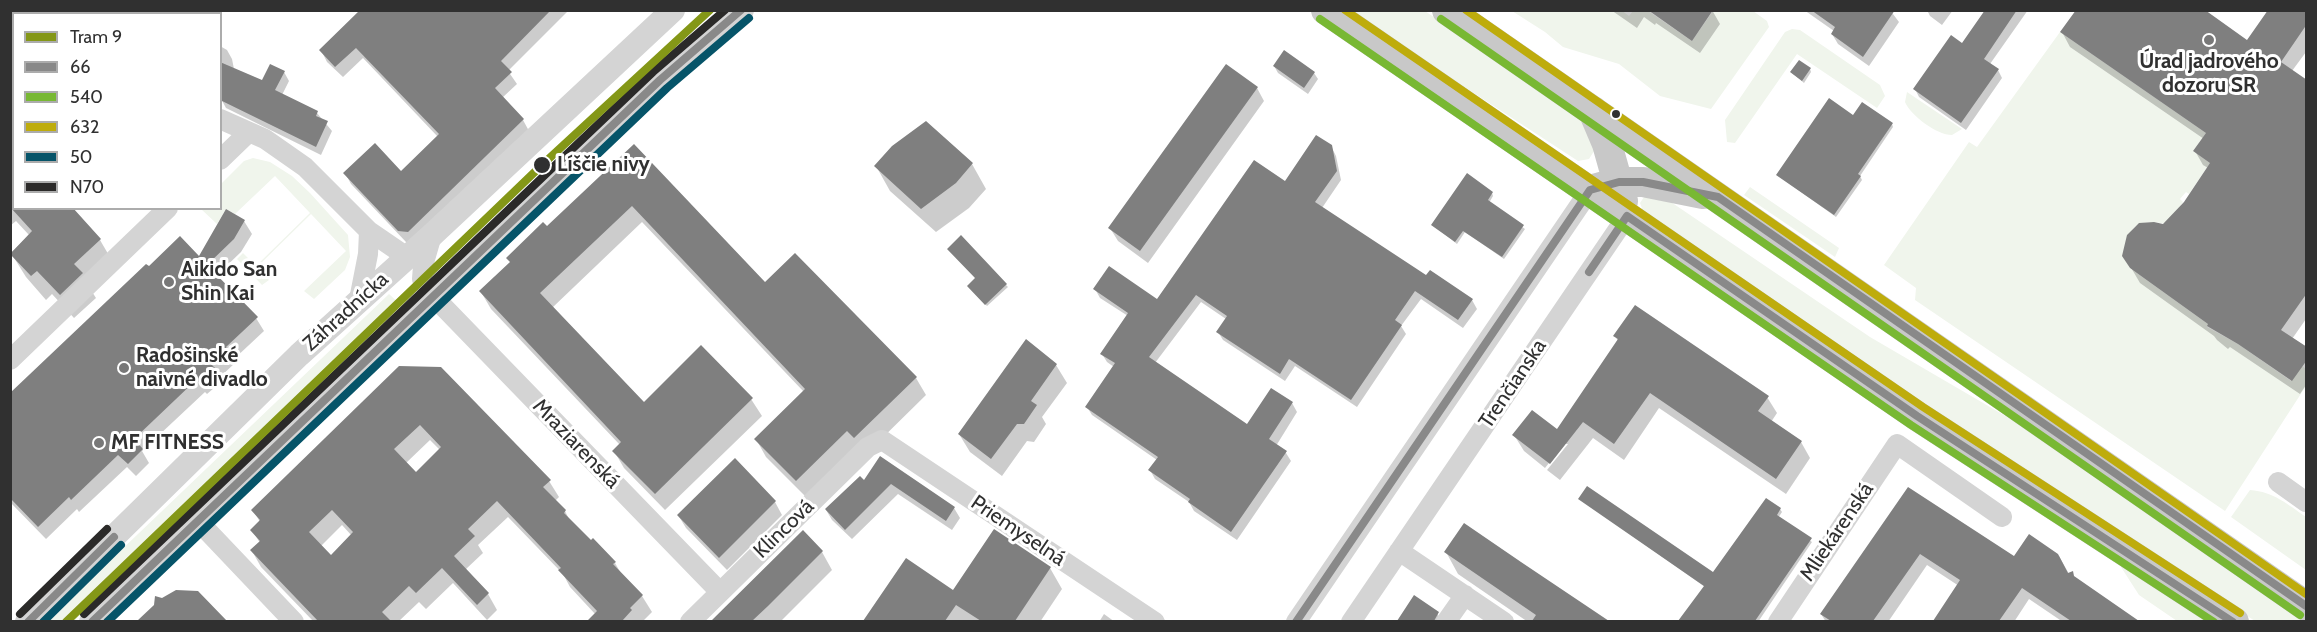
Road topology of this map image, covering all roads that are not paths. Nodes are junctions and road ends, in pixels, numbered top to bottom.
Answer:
1 (672, 10) edge
2 (742, 10) edge
3 (1326, 10) edge
4 (1447, 10) edge
5 (1593, 111) junction
6 (222, 120) edge
7 (248, 134) junction
8 (222, 158) edge
9 (1619, 182) junction
10 (1590, 190) junction
11 (1718, 198) junction
12 (166, 210) edge
13 (1627, 216) junction
14 (369, 231) junction
15 (432, 235) junction
16 (407, 257) junction
17 (432, 295) junction
18 (359, 300) junction
19 (10, 360) edge
20 (882, 440) joint
21 (2278, 482) dead end
22 (2307, 502) edge
23 (2002, 517) dead end
24 (197, 520) junction
25 (1399, 551) junction
26 (720, 592) junction
27 (1465, 595) junction
28 (2307, 606) edge
29 (27, 621) edge
30 (91, 621) edge
31 (294, 621) edge
32 (690, 621) edge
33 (1155, 621) edge
34 (1296, 621) edge
35 (1351, 621) edge
36 (1446, 621) edge
37 (1504, 621) edge
38 (1778, 621) edge
39 (2234, 621) edge

1 - 15 street, Záhradnícka
2 - 17 street
3 - 10 main road
4 - 5 main road
5 - 9 main road
5 - 11 main road
6 - 7 street
7 - 8 street
7 - 14 street
9 - 10 main road
9 - 11 main road
9 - 13 main road
10 - 13 main road
10 - 34 street
11 - 28 main road
12 - 19 street
13 - 25 street, Trenčianska
13 - 39 main road
14 - 16 street
14 - 18 street
15 - 16 street, Záhradnícka
15 - 17 street
16 - 18 street, Záhradnícka
17 - 24 street
17 - 26 street, Mraziarenská
18 - 29 street, Záhradnícka
20 - 26 street, Klincová
20 - 33 street, Priemyselná
21 - 22 street
23 - 38 street, Mliekárenská
24 - 30 street
24 - 31 street
25 - 27 street
25 - 35 street, Trenčianska
26 - 32 street, Klincová
27 - 36 street
27 - 37 street

